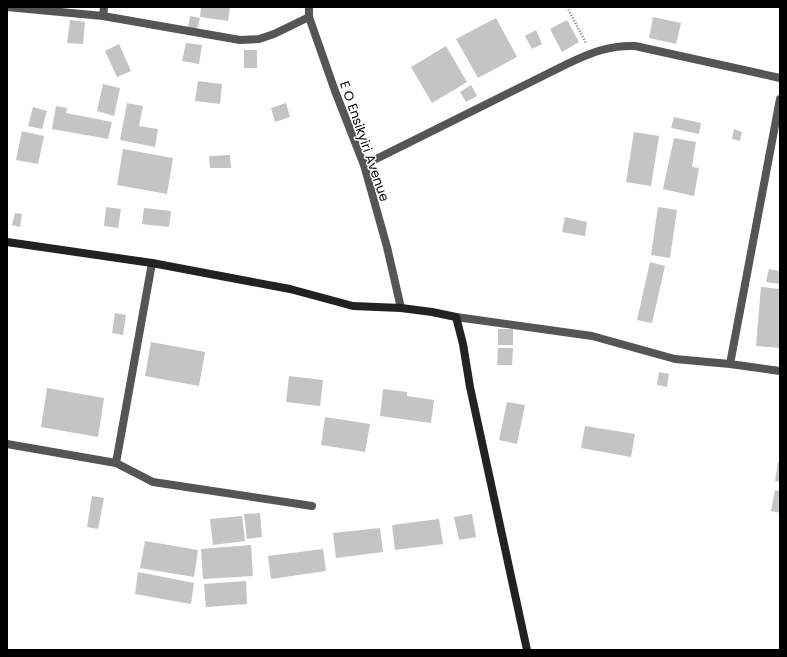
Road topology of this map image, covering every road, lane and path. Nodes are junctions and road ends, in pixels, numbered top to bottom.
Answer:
1 (7, 7) edge
2 (104, 7) edge
3 (309, 7) edge
4 (567, 7) edge
5 (103, 16) junction
6 (309, 17) junction
7 (591, 53) junction
8 (780, 78) edge
9 (780, 99) edge
10 (364, 165) junction
11 (7, 242) edge
12 (152, 263) junction
13 (401, 308) junction
14 (456, 317) junction
15 (730, 364) junction
16 (780, 371) edge
17 (7, 444) edge
18 (116, 463) junction
19 (312, 506) dead end
20 (527, 650) edge

1 - 5 street
2 - 5 street
3 - 6 street, E O Ensikyiri Avenue
4 - 7 path
5 - 6 street
6 - 10 street, E O Ensikyiri Avenue
7 - 8 street
7 - 10 street
9 - 15 street
10 - 13 street, E O Ensikyiri Avenue
11 - 12 street
12 - 13 street
12 - 18 street
13 - 14 street
14 - 15 street
14 - 20 street
15 - 16 street
17 - 18 street
18 - 19 street

